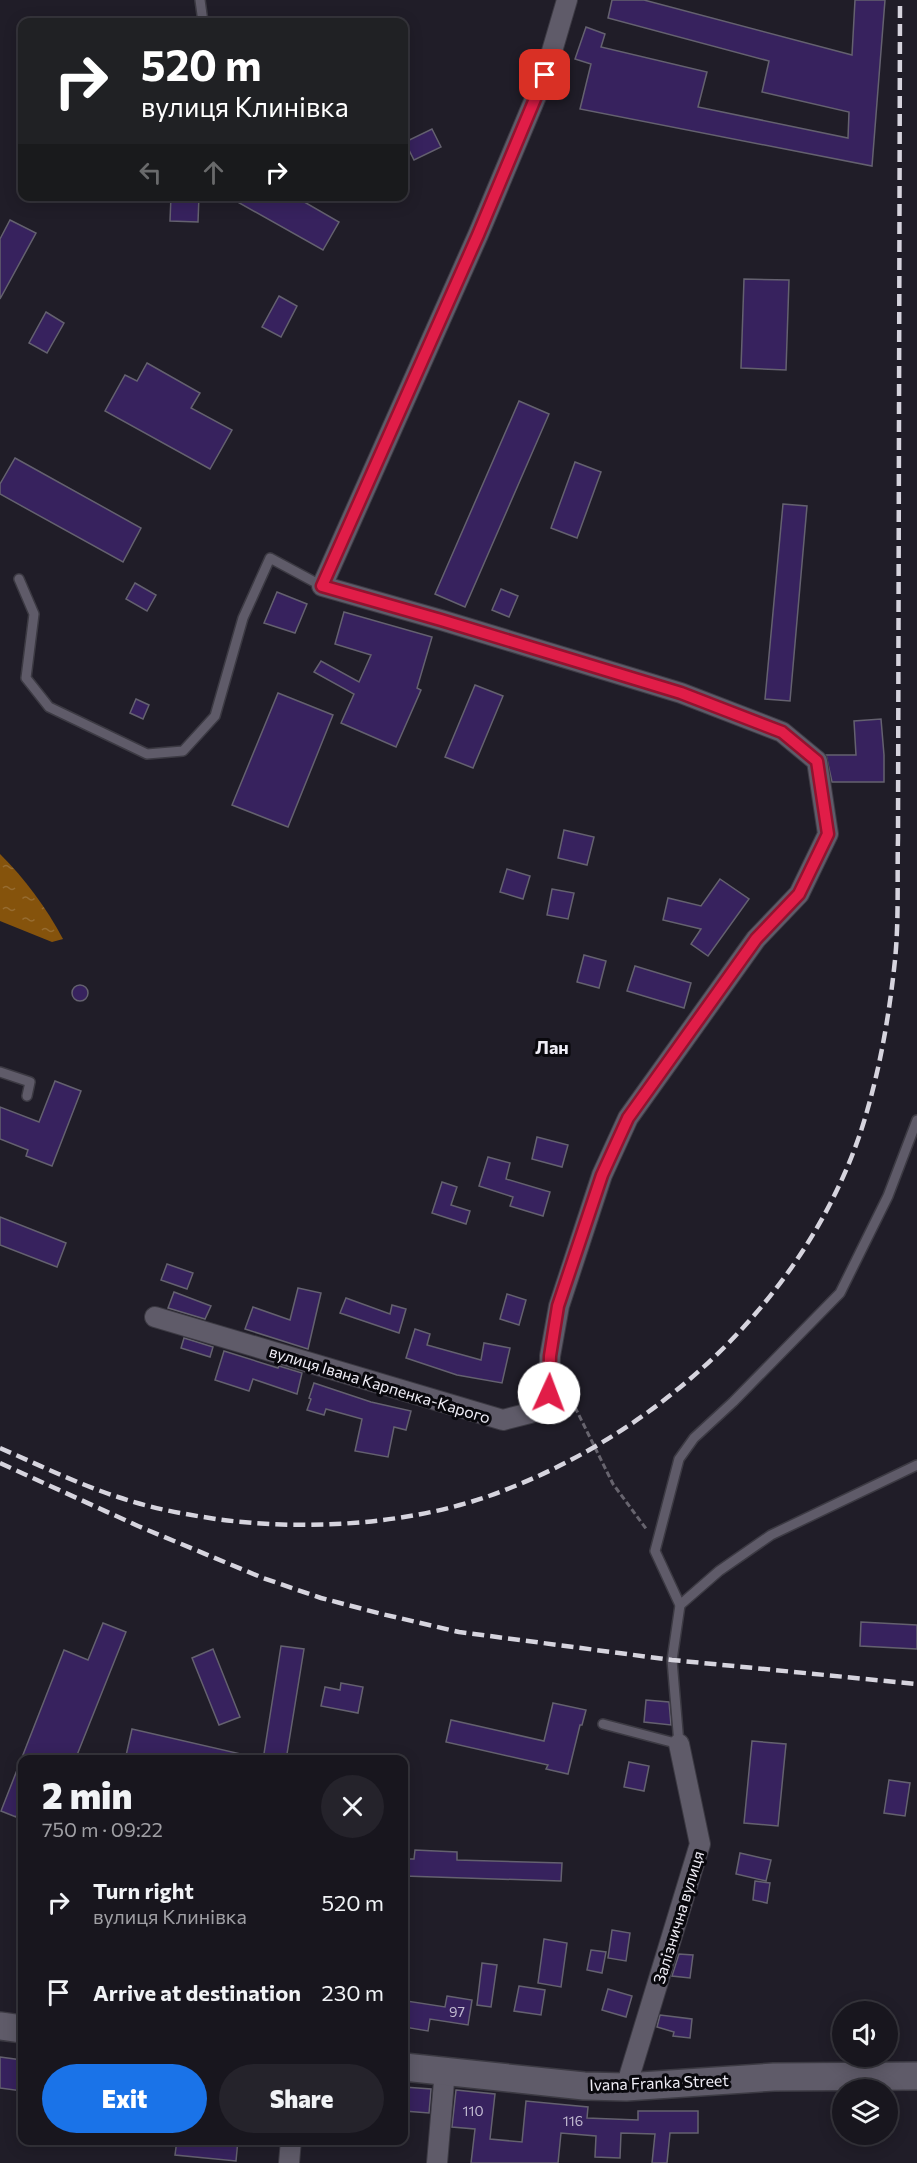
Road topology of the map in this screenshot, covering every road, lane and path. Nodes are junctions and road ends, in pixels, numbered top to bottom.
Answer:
1 (200, 0) edge
2 (567, 0) edge
3 (202, 18) edge
4 (19, 579) dead end
5 (322, 586) junction
6 (0, 1072) edge
7 (27, 1096) dead end
8 (917, 1120) edge
9 (155, 1317) dead end
10 (564, 1385) dead end
11 (917, 1466) edge
12 (655, 1551) junction
13 (680, 1605) junction
14 (603, 1724) dead end
15 (679, 1744) junction
16 (0, 2026) edge
17 (18, 2028) edge
18 (408, 2067) edge
19 (445, 2070) junction
20 (916, 2076) edge
21 (626, 2086) junction
22 (291, 2145) edge
23 (289, 2163) edge
24 (437, 2163) edge

1 - 3 lane
2 - 5 street
4 - 5 lane
5 - 9 street, вулиця Івана Карпенка-Карого
6 - 7 lane
8 - 12 lane
10 - 12 path
11 - 13 lane
12 - 13 lane
13 - 15 lane
14 - 15 lane
15 - 21 street, Залізнична вулиця
16 - 17 main road
18 - 19 main road, Ivana Franka Street
19 - 21 main road, Ivana Franka Street
19 - 24 street
20 - 21 main road, Ivana Franka Street
22 - 23 street

